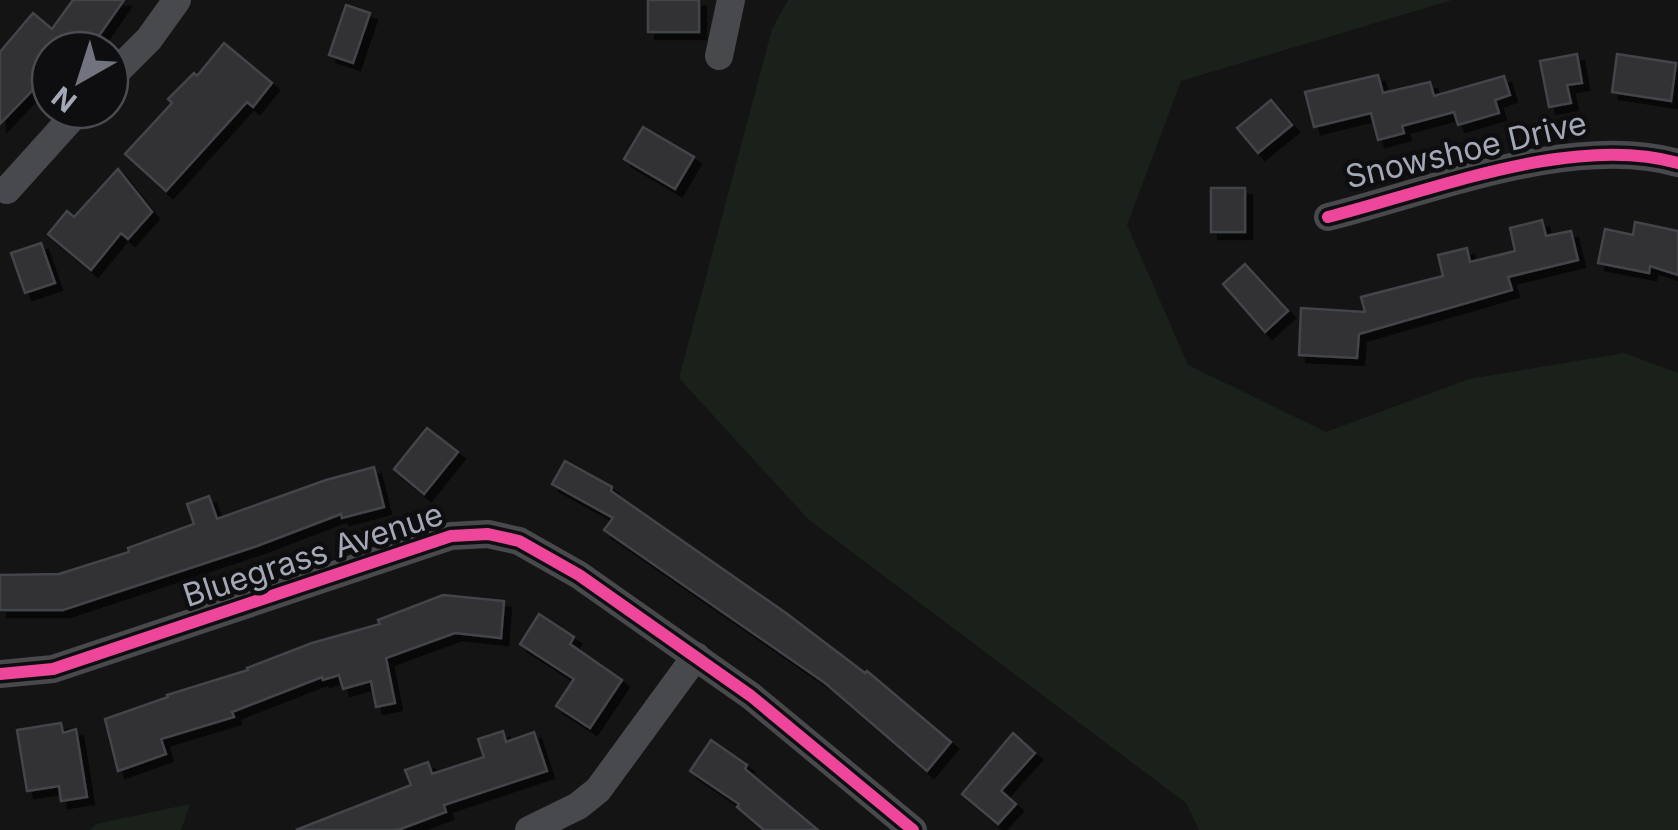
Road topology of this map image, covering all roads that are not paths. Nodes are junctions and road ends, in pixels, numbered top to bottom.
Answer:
1 (177, 0) edge
2 (730, 0) edge
3 (719, 56) dead end
4 (130, 58) edge
5 (61, 130) edge
6 (1678, 163) edge
7 (7, 190) dead end
8 (1328, 218) dead end
9 (696, 656) junction
10 (0, 674) edge
11 (530, 830) edge
12 (914, 830) edge

1 - 4 street
2 - 3 street
5 - 7 street
6 - 8 street, Snowshoe Drive
9 - 10 street, Bluegrass Avenue
9 - 11 street
9 - 12 street, Bluegrass Avenue

